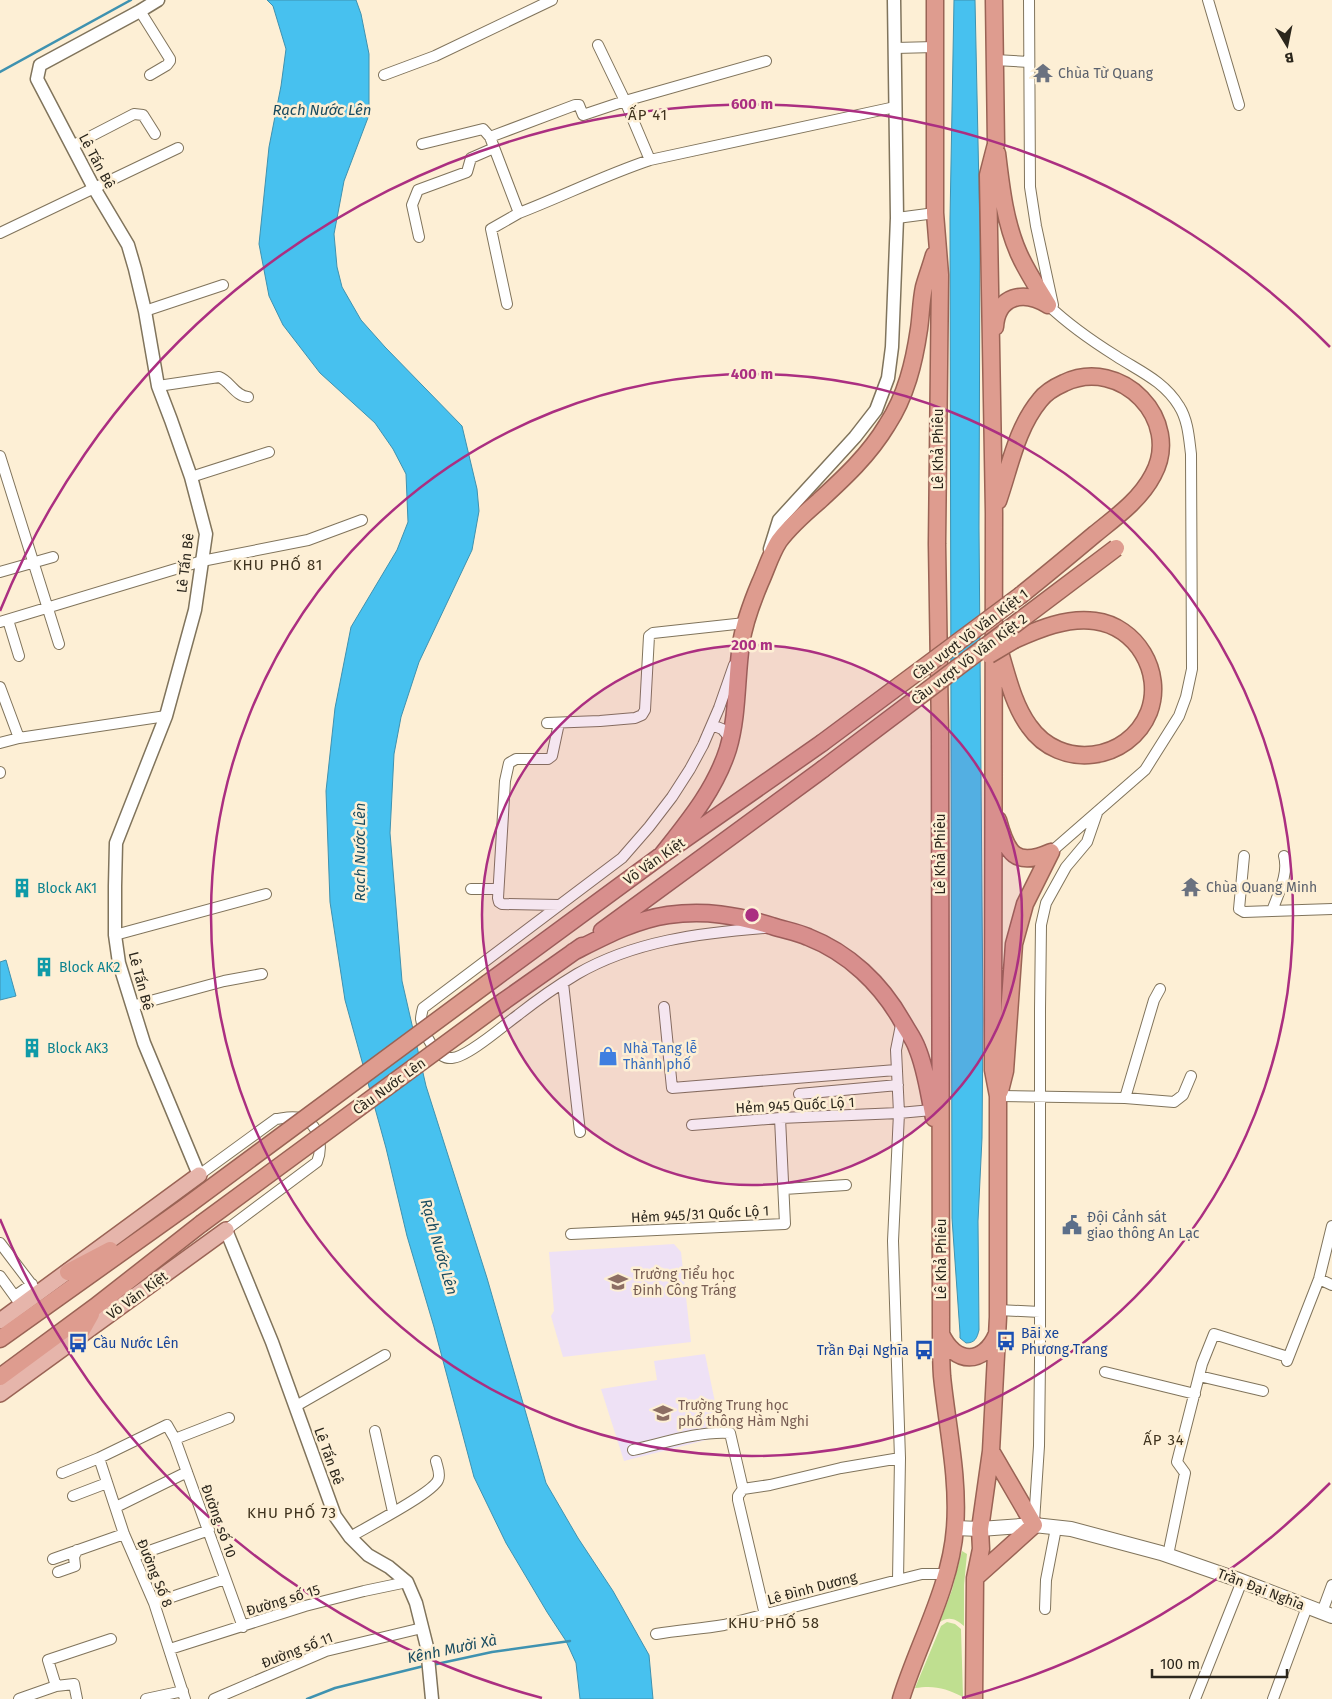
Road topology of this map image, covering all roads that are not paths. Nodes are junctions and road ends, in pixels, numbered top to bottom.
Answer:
1 (158, 0) edge
2 (552, 0) edge
3 (894, 0) edge
4 (935, 0) edge
5 (994, 0) edge
6 (1029, 0) edge
7 (1208, 0) edge
8 (140, 12) junction
9 (598, 45) dead end
10 (935, 47) junction
11 (894, 48) junction
12 (766, 60) dead end
13 (995, 60) junction
14 (1029, 62) junction
15 (150, 75) dead end
16 (384, 75) dead end
17 (625, 102) junction
18 (1239, 105) dead end
19 (896, 108) junction
20 (155, 134) dead end
21 (490, 137) junction
22 (422, 144) dead end
23 (996, 144) junction
24 (72, 146) junction
25 (178, 148) dead end
26 (494, 148) junction
27 (650, 160) junction
28 (94, 188) junction
29 (518, 213) junction
30 (935, 213) junction
31 (898, 218) junction
32 (0, 233) edge
33 (419, 237) dead end
34 (937, 245) junction
35 (223, 284) dead end
36 (507, 304) dead end
37 (1051, 308) junction
38 (145, 311) junction
39 (991, 356) junction
40 (158, 386) junction
41 (248, 397) dead end
42 (269, 452) dead end
43 (0, 456) edge
44 (191, 477) junction
45 (994, 513) junction
46 (362, 520) dead end
47 (1116, 548) dead end
48 (53, 557) dead end
49 (202, 561) junction
50 (34, 562) junction
51 (0, 572) edge
52 (759, 584) junction
53 (48, 608) junction
54 (4, 621) edge
55 (745, 622) junction
56 (994, 630) junction
57 (59, 644) dead end
58 (741, 645) junction
59 (19, 656) dead end
60 (0, 687) edge
61 (166, 716) junction
62 (547, 723) dead end
63 (558, 723) junction
64 (712, 725) junction
65 (19, 738) junction
66 (730, 738) junction
67 (0, 743) edge
68 (822, 743) joint
69 (823, 769) junction
70 (992, 801) junction
71 (1097, 813) junction
72 (1051, 852) junction
73 (662, 855) junction
74 (1244, 856) dead end
75 (1284, 856) dead end
76 (471, 888) dead end
77 (498, 889) junction
78 (266, 894) dead end
79 (559, 905) junction
80 (1332, 909) edge
81 (1272, 910) junction
82 (732, 923) junction
83 (116, 935) junction
84 (573, 952) junction
85 (262, 974) dead end
86 (488, 983) joint
87 (563, 983) junction
88 (1160, 989) dead end
89 (504, 1001) joint
90 (132, 1006) junction
91 (664, 1007) dead end
92 (902, 1020) junction
93 (896, 1070) junction
94 (1191, 1076) dead end
95 (898, 1085) junction
96 (799, 1094) dead end
97 (998, 1096) junction
98 (1041, 1097) junction
99 (1125, 1098) junction
100 (932, 1110) junction
101 (899, 1113) junction
102 (780, 1118) junction
103 (692, 1125) dead end
104 (580, 1132) dead end
105 (320, 1137) junction
106 (941, 1152) junction
107 (199, 1175) junction
108 (846, 1185) dead end
109 (784, 1189) junction
110 (163, 1222) junction
111 (202, 1224) joint
112 (1332, 1226) edge
113 (226, 1230) junction
114 (571, 1234) dead end
115 (0, 1243) edge
116 (68, 1272) junction
117 (0, 1276) edge
118 (1319, 1279) junction
119 (1332, 1285) edge
120 (35, 1289) junction
121 (18, 1301) junction
122 (95, 1307) junction
123 (998, 1310) junction
124 (1040, 1312) junction
125 (0, 1321) edge
126 (998, 1333) junction
127 (941, 1334) junction
128 (0, 1339) edge
129 (77, 1339) junction
130 (385, 1355) dead end
131 (1105, 1372) dead end
132 (1199, 1376) junction
133 (0, 1377) edge
134 (1263, 1391) dead end
135 (0, 1394) edge
136 (1195, 1394) junction
137 (296, 1406) junction
138 (230, 1418) dead end
139 (375, 1431) dead end
140 (175, 1439) junction
141 (633, 1450) dead end
142 (991, 1451) junction
143 (99, 1458) junction
144 (900, 1458) junction
145 (436, 1461) dead end
146 (187, 1472) junction
147 (62, 1473) dead end
148 (107, 1483) junction
149 (743, 1489) junction
150 (73, 1496) dead end
151 (116, 1507) junction
152 (393, 1512) junction
153 (1034, 1525) junction
154 (955, 1528) junction
155 (1056, 1528) junction
156 (980, 1529) junction
157 (209, 1530) junction
158 (124, 1534) junction
159 (350, 1537) junction
160 (78, 1550) junction
161 (1168, 1555) junction
162 (135, 1556) junction
163 (53, 1559) dead end
164 (58, 1572) dead end
165 (946, 1574) junction
166 (975, 1578) junction
167 (225, 1579) junction
168 (898, 1580) junction
169 (1242, 1581) junction
170 (407, 1582) junction
171 (1332, 1585) edge
172 (154, 1603) junction
173 (1307, 1607) junction
174 (1045, 1609) dead end
175 (1327, 1614) edge
176 (765, 1615) junction
177 (243, 1626) junction
178 (422, 1628) junction
179 (656, 1634) dead end
180 (111, 1639) dead end
181 (170, 1649) junction
182 (56, 1686) junction
183 (184, 1695) edge
184 (19, 1699) edge
185 (77, 1699) edge
186 (146, 1699) edge
187 (214, 1699) edge
188 (432, 1699) edge
189 (901, 1699) edge
190 (965, 1699) edge
191 (974, 1699) edge
192 (1195, 1699) edge
193 (1273, 1699) edge

1 - 8 street, Lê Tấn Bê
2 - 16 street
3 - 11 street
4 - 10 highway, Lê Khả Phiêu
5 - 13 highway
6 - 14 street
7 - 18 street
8 - 15 street
8 - 24 street, Lê Tấn Bê
9 - 17 street
10 - 11 street
10 - 30 highway, Lê Khả Phiêu
11 - 19 street
12 - 17 street
13 - 14 street
13 - 23 highway
14 - 37 street
17 - 21 street
17 - 27 street
19 - 27 street
19 - 31 street
20 - 24 street
21 - 22 street
21 - 26 street
23 - 37 highway
23 - 39 highway
24 - 28 street, Lê Tấn Bê
25 - 28 street
26 - 29 street
26 - 33 street
27 - 29 street
28 - 32 street
28 - 38 street, Lê Tấn Bê
29 - 36 street
30 - 31 street
30 - 34 highway, Lê Khả Phiêu
31 - 52 street
34 - 52 highway
34 - 106 highway, Lê Khả Phiêu
35 - 38 street
37 - 39 highway
37 - 71 street
38 - 40 street, Lê Tấn Bê
39 - 45 highway
40 - 41 street
40 - 44 street, Lê Tấn Bê
42 - 44 street
43 - 50 street
44 - 49 street, Lê Tấn Bê
45 - 56 highway
45 - 68 highway, Cầu vượt Võ Văn Kiệt 1, bridge
46 - 49 street
47 - 69 highway, Cầu vượt Võ Văn Kiệt 2, bridge
48 - 50 street
49 - 53 street
49 - 61 street, Lê Tấn Bê
50 - 51 street
50 - 53 street
52 - 55 highway
53 - 54 street
53 - 57 street
54 - 59 street
55 - 58 highway
55 - 63 street
56 - 69 highway, bridge
56 - 70 highway
58 - 64 street
58 - 66 highway
60 - 65 street
61 - 65 street
61 - 83 street, Lê Tấn Bê
62 - 63 street
63 - 77 street
64 - 66 street
64 - 79 street
65 - 67 street
66 - 73 highway
68 - 73 highway, Võ Văn Kiệt
69 - 84 highway, Võ Văn Kiệt
70 - 72 highway
70 - 97 highway
71 - 72 street
71 - 98 street
72 - 97 highway
73 - 86 highway, Võ Văn Kiệt
74 - 81 street
75 - 81 street
76 - 77 street
77 - 79 street
78 - 83 street
79 - 87 street
80 - 81 street
82 - 84 highway
82 - 87 street
82 - 92 highway
83 - 90 street, Lê Tấn Bê
84 - 89 highway, Võ Văn Kiệt
85 - 90 street
86 - 110 highway, Cầu Nước Lên, bridge
87 - 104 street
88 - 99 street
89 - 105 highway, Cầu Nước Lên, bridge
90 - 107 street, Lê Tấn Bê
91 - 93 street
92 - 93 street
92 - 100 highway
93 - 95 street
94 - 99 street
95 - 96 street
95 - 101 street
97 - 98 street
97 - 123 highway
98 - 99 street
98 - 124 street
100 - 101 street, Hẻm 945 Quốc Lộ 1
100 - 106 highway
101 - 102 street, Hẻm 945 Quốc Lộ 1
101 - 144 street
102 - 103 street, Hẻm 945 Quốc Lộ 1
102 - 109 street, Hẻm 945/31 Quốc Lộ 1
105 - 107 street
105 - 111 highway, Cầu Nước Lên, bridge
105 - 113 street
106 - 127 highway, Lê Khả Phiêu
107 - 116 main road
108 - 109 street
109 - 114 street, Hẻm 945/31 Quốc Lộ 1
110 - 116 highway
110 - 128 highway
111 - 122 highway, Võ Văn Kiệt
112 - 118 street
113 - 129 main road, Võ Văn Kiệt
113 - 137 street, Lê Tấn Bê
115 - 120 street
116 - 120 main road
117 - 121 street
118 - 119 street
118 - 132 street
120 - 121 main road
121 - 125 main road
122 - 129 highway
122 - 133 highway, Võ Văn Kiệt
123 - 124 street
123 - 126 highway
124 - 153 street
126 - 127 highway
126 - 142 highway
127 - 154 highway, Lê Khả Phiêu
129 - 135 main road, Võ Văn Kiệt
130 - 137 street
131 - 136 street
132 - 134 street
132 - 136 street
136 - 161 street
137 - 159 street, Lê Tấn Bê
138 - 140 street
139 - 152 street
140 - 143 street, Đường số 10
140 - 146 street, Đường số 10
141 - 149 street
142 - 153 highway
142 - 156 highway
143 - 147 street
143 - 148 street, Đường Số 8
144 - 149 street
144 - 168 street
145 - 152 street
146 - 151 street
146 - 157 street, Đường số 10
148 - 150 street
148 - 151 street, Đường Số 8
149 - 176 street
151 - 158 street, Đường Số 8
152 - 159 street
153 - 155 main road, Trần Đại Nghĩa
153 - 156 main road, Trần Đại Nghĩa
153 - 166 highway
154 - 156 main road, Trần Đại Nghĩa
154 - 165 highway, Lê Khả Phiêu
155 - 161 main road, Trần Đại Nghĩa
155 - 174 street
156 - 166 highway
156 - 190 highway
157 - 162 street
157 - 167 street, Đường số 10
158 - 160 street
158 - 162 street, Đường Số 8
159 - 170 street, Lê Tấn Bê
160 - 163 street
160 - 164 street
161 - 169 main road, Trần Đại Nghĩa
162 - 172 street, Đường Số 8
165 - 168 street, Lê Đình Dương
165 - 189 highway, Lê Khả Phiêu
166 - 191 highway
167 - 172 street
167 - 177 street, Đường số 10
168 - 176 street, Lê Đình Dương
169 - 173 main road, Trần Đại Nghĩa
169 - 192 street
170 - 177 street, Đường số 15
170 - 178 street, Lê Tấn Bê
171 - 175 street
172 - 181 street, Đường Số 8
173 - 175 main road, Trần Đại Nghĩa
173 - 193 street
176 - 179 street, Lê Đình Dương
177 - 181 street, Đường số 15
178 - 187 street, Đường số 11
178 - 188 street, Lê Tấn Bê
180 - 182 street
181 - 183 street, Đường Số 8
182 - 184 street
182 - 185 street
183 - 186 street

